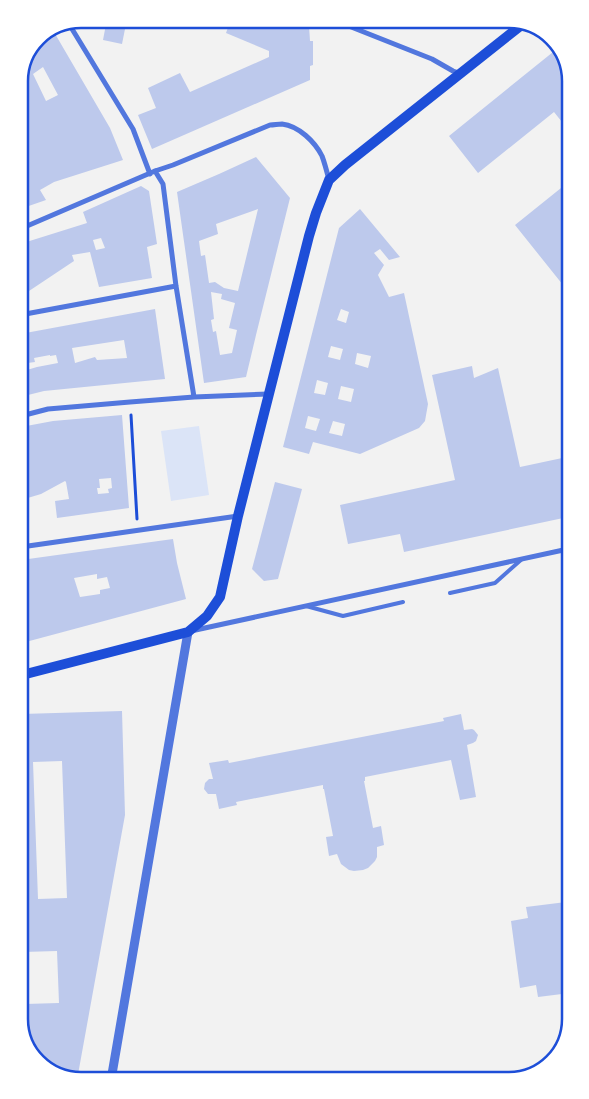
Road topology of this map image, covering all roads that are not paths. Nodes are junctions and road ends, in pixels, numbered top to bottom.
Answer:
1 (72, 28) edge
2 (354, 28) edge
3 (517, 29) edge
4 (461, 73) junction
5 (152, 172) junction
6 (329, 180) junction
7 (28, 225) edge
8 (176, 286) junction
9 (28, 314) edge
10 (268, 394) junction
11 (194, 396) junction
12 (28, 414) edge
13 (238, 516) junction
14 (28, 546) edge
15 (562, 550) edge
16 (522, 559) junction
17 (450, 593) dead end
18 (403, 602) dead end
19 (306, 606) junction
20 (188, 632) junction
21 (28, 673) edge
22 (113, 1071) edge

1 - 5 street
2 - 4 street
3 - 4 main road
4 - 6 main road
5 - 6 street
5 - 7 street
5 - 8 street
6 - 10 main road
8 - 9 street
8 - 11 street
10 - 11 street
10 - 13 main road
11 - 12 street
13 - 14 street
13 - 20 main road
15 - 16 street
16 - 17 lane
16 - 19 street
18 - 19 lane
19 - 20 street
20 - 21 main road
20 - 22 street

